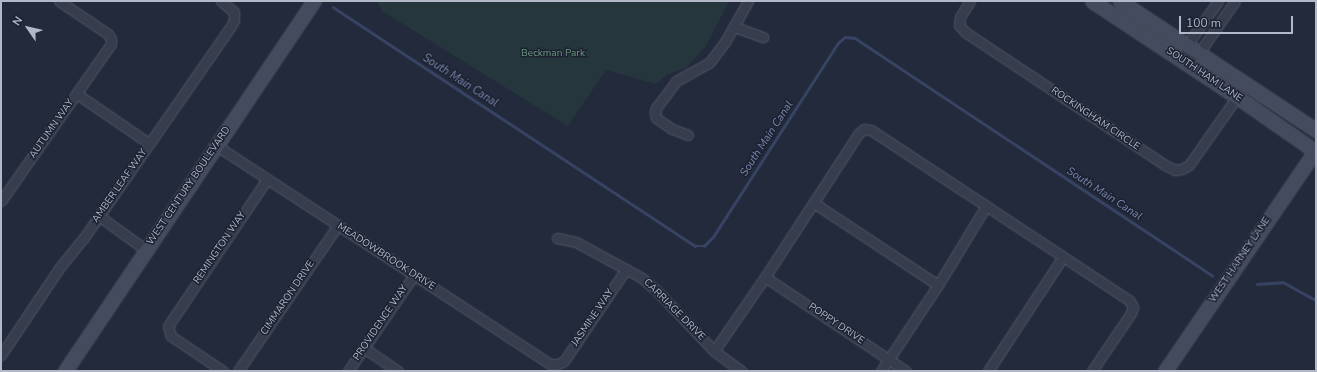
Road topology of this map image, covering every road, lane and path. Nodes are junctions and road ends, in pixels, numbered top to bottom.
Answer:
1 (59, 1) edge
2 (221, 1) edge
3 (314, 1) edge
4 (748, 1) edge
5 (970, 1) edge
6 (1092, 1) edge
7 (1120, 1) edge
8 (1218, 1) edge
9 (1235, 1) edge
10 (735, 27) junction
11 (762, 37) dead end
12 (1187, 45) junction
13 (1199, 53) junction
14 (1184, 62) junction
15 (77, 94) junction
16 (1237, 97) junction
17 (1316, 130) edge
18 (688, 135) dead end
19 (150, 144) junction
20 (217, 146) junction
21 (1315, 151) edge
22 (267, 179) junction
23 (1, 201) edge
24 (814, 203) junction
25 (986, 206) junction
26 (99, 216) junction
27 (338, 225) junction
28 (557, 238) dead end
29 (146, 250) junction
30 (1063, 257) junction
31 (626, 269) junction
32 (414, 275) junction
33 (765, 277) junction
34 (938, 285) junction
35 (364, 348) junction
36 (714, 351) junction
37 (1, 355) edge
38 (889, 359) junction
39 (558, 364) joint
40 (65, 371) edge
41 (223, 371) edge
42 (238, 371) edge
43 (348, 371) edge
44 (398, 371) edge
45 (742, 371) edge
46 (881, 371) edge
47 (906, 371) edge
48 (988, 371) edge
49 (1092, 371) edge
50 (1165, 371) edge

1 - 15 street, AUTUMN WAY
2 - 19 street, AMBER LEAF WAY
3 - 20 main road, WEST CENTURY BOULEVARD
4 - 10 street
5 - 16 street, ROCKINGHAM CIRCLE
6 - 14 main road, SOUTH HAM LANE
7 - 12 main road, SOUTH HAM LANE
8 - 12 street
9 - 13 street
10 - 11 street
10 - 18 street
12 - 13 main road, SOUTH HAM LANE
12 - 14 street
13 - 14 street
13 - 17 main road, SOUTH HAM LANE
14 - 16 main road, SOUTH HAM LANE
15 - 19 street
15 - 23 street, AUTUMN WAY
16 - 21 main road, SOUTH HAM LANE
19 - 26 street, AMBER LEAF WAY
20 - 22 street, MEADOWBROOK DRIVE
20 - 29 main road, WEST CENTURY BOULEVARD
21 - 50 main road, WEST HARNEY LANE
22 - 27 street, MEADOWBROOK DRIVE
22 - 41 street, REMINGTON WAY
24 - 25 street
24 - 33 street
24 - 34 street
25 - 30 street
25 - 34 street
26 - 29 street
26 - 37 street, AMBER LEAF WAY
27 - 32 street, MEADOWBROOK DRIVE
27 - 42 street, CIMMARON DRIVE
28 - 31 street, CARRIAGE DRIVE
29 - 40 main road, WEST CENTURY BOULEVARD
30 - 48 street
30 - 49 street
31 - 36 street, CARRIAGE DRIVE
31 - 39 street, JASMINE WAY
32 - 35 street, PROVIDENCE WAY
32 - 39 street, MEADOWBROOK DRIVE
33 - 36 street
33 - 38 street, POPPY DRIVE
34 - 38 street
35 - 43 street, PROVIDENCE WAY
35 - 44 street
36 - 45 street, CARRIAGE DRIVE
38 - 46 street
38 - 47 street, POPPY DRIVE

